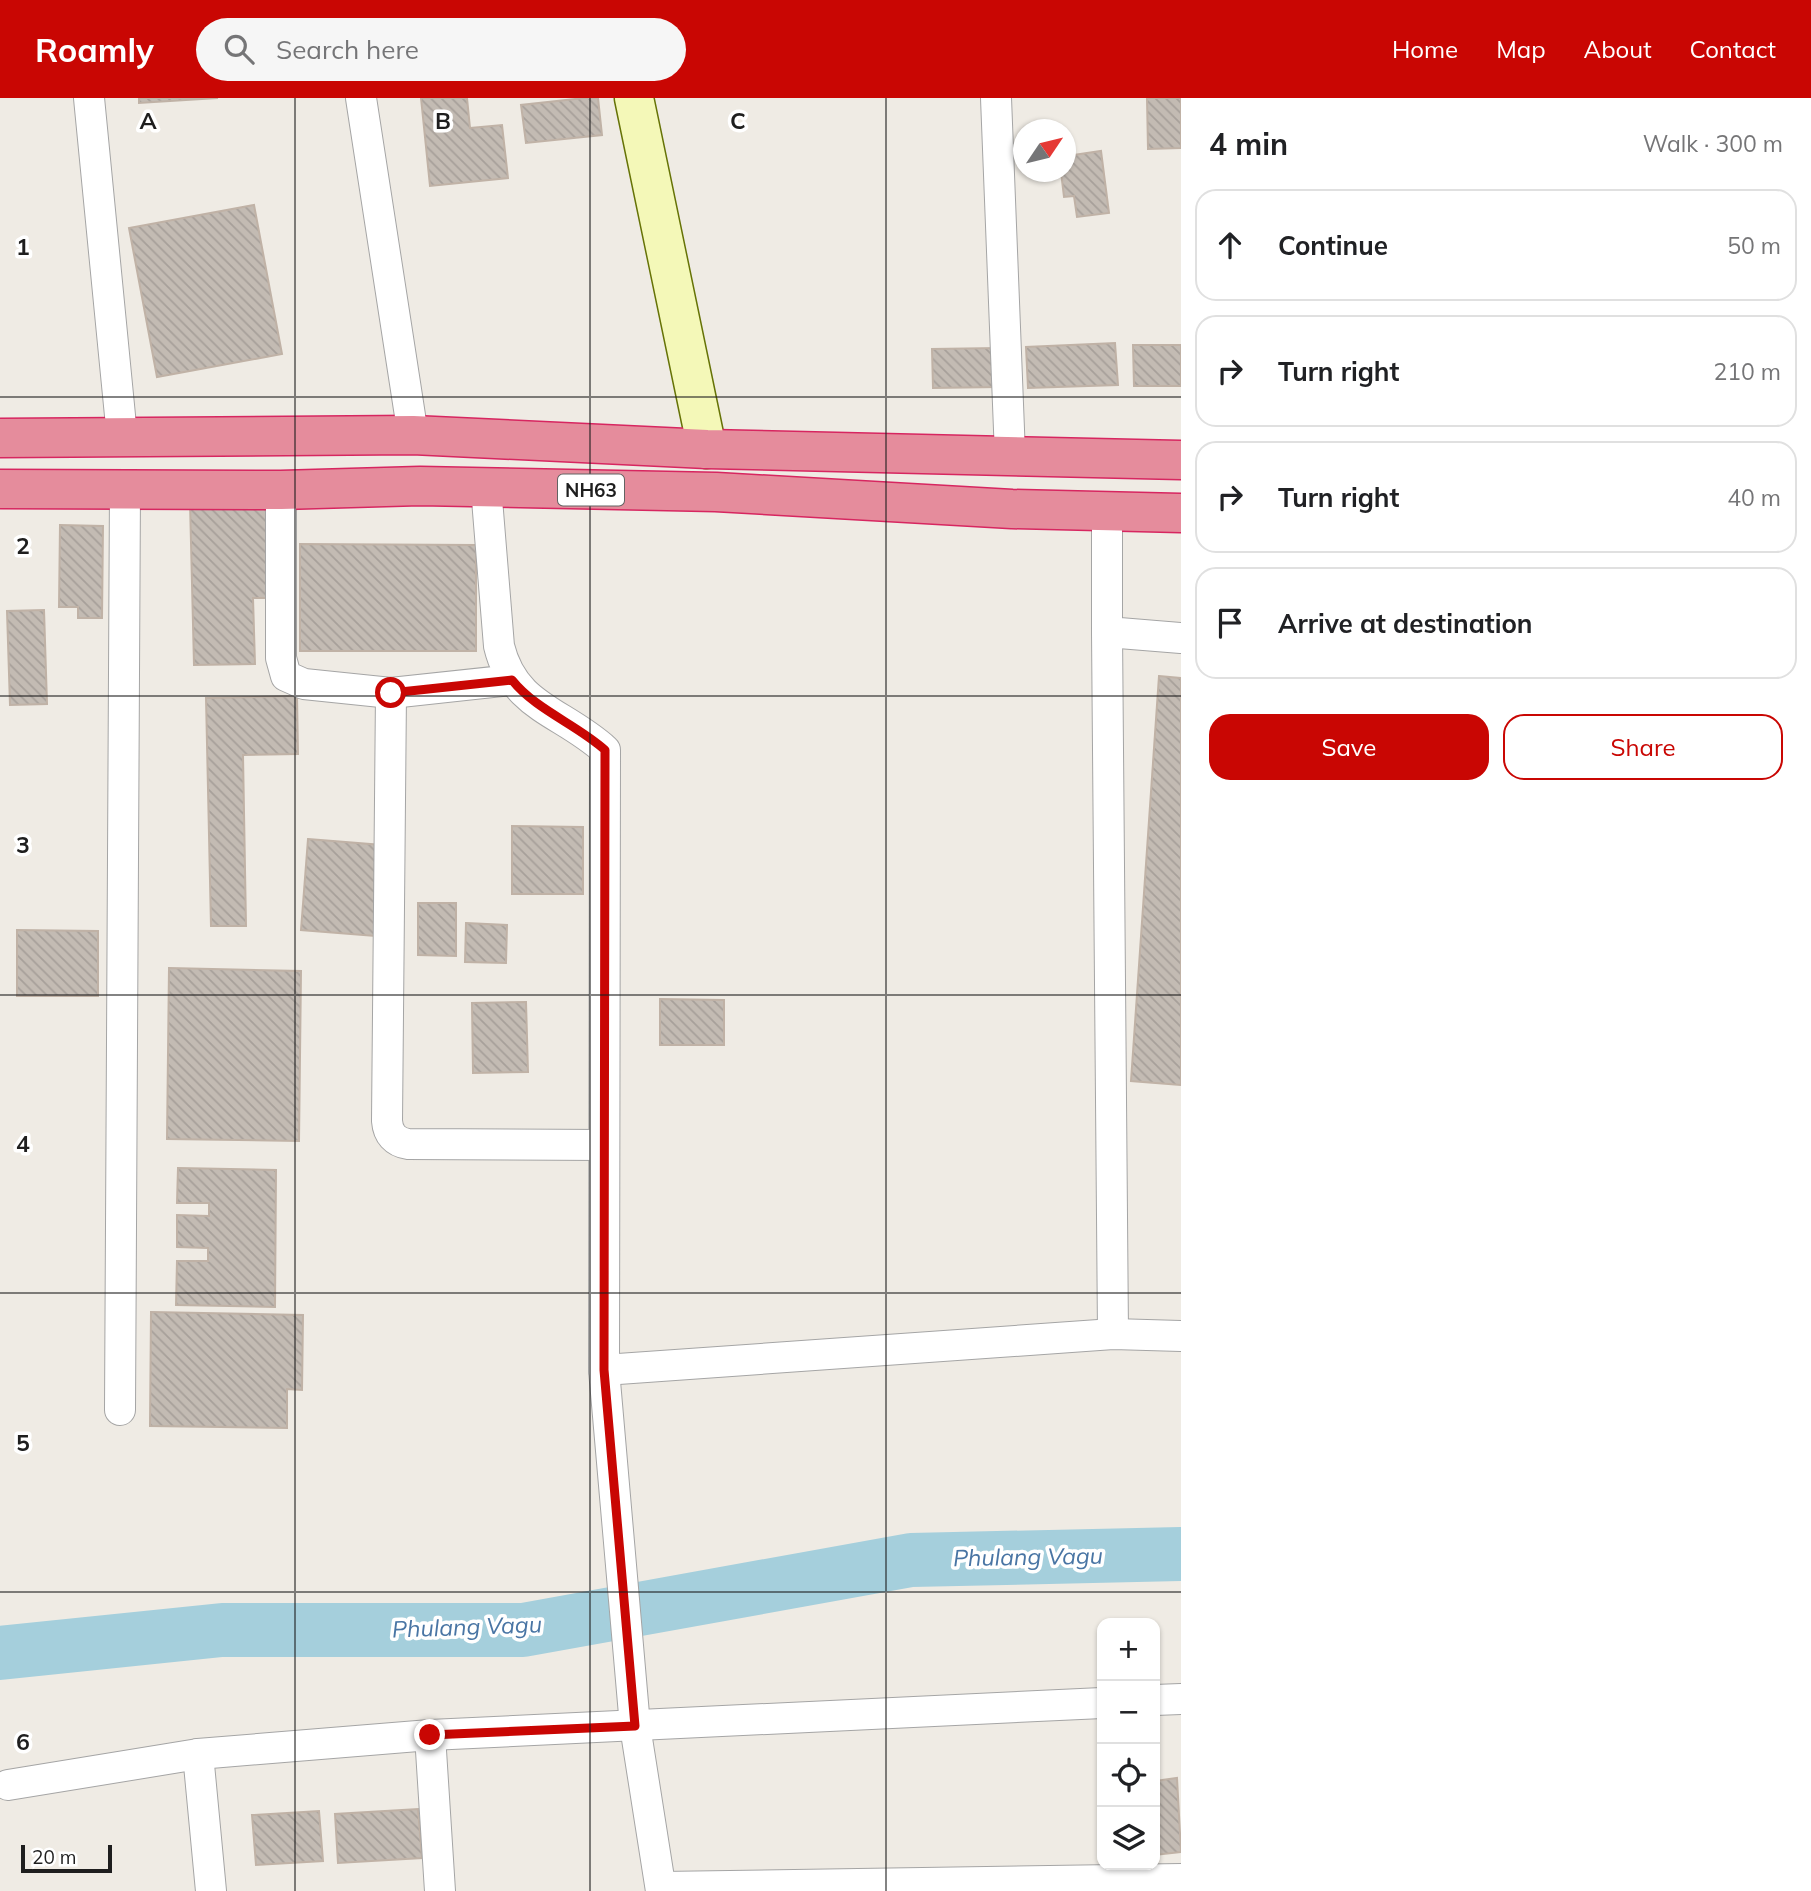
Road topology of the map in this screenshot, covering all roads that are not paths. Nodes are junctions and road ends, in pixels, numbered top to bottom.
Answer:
1 (89, 98) edge
2 (361, 98) edge
3 (634, 98) edge
4 (996, 98) edge
5 (413, 435) junction
6 (122, 436) junction
7 (0, 438) edge
8 (707, 449) junction
9 (1010, 455) junction
10 (1181, 460) edge
11 (486, 488) junction
12 (0, 489) edge
13 (125, 489) junction
14 (281, 490) junction
15 (1107, 510) junction
16 (1181, 513) edge
17 (1107, 632) junction
18 (1181, 638) edge
19 (512, 680) junction
20 (391, 693) junction
21 (604, 1146) junction
22 (1113, 1334) junction
23 (1181, 1336) edge
24 (604, 1370) junction
25 (120, 1410) dead end
26 (1181, 1699) edge
27 (1160, 1700) edge
28 (1097, 1703) edge
29 (635, 1726) junction
30 (430, 1735) junction
31 (198, 1754) junction
32 (8, 1785) dead end
33 (1181, 1879) edge
34 (661, 1889) edge
35 (211, 1891) edge
36 (440, 1891) edge

1 - 6 street
2 - 5 street
3 - 8 street
4 - 9 street
5 - 6 highway, NH63
5 - 8 highway, NH63
6 - 7 highway, NH63
8 - 9 highway, NH63
9 - 10 highway, NH63
11 - 14 highway, NH63
11 - 15 highway, NH63
11 - 19 street
12 - 13 highway, NH63
13 - 14 highway, NH63
13 - 25 street
14 - 20 street
15 - 16 highway, NH63
15 - 17 street
17 - 18 street
17 - 22 street
19 - 20 street
19 - 21 street
20 - 21 street
21 - 24 street
22 - 23 street
22 - 24 street
24 - 29 street
26 - 27 street
28 - 29 street
29 - 30 street
29 - 34 street
30 - 31 street
30 - 36 street
31 - 32 street
31 - 35 street
33 - 34 street

